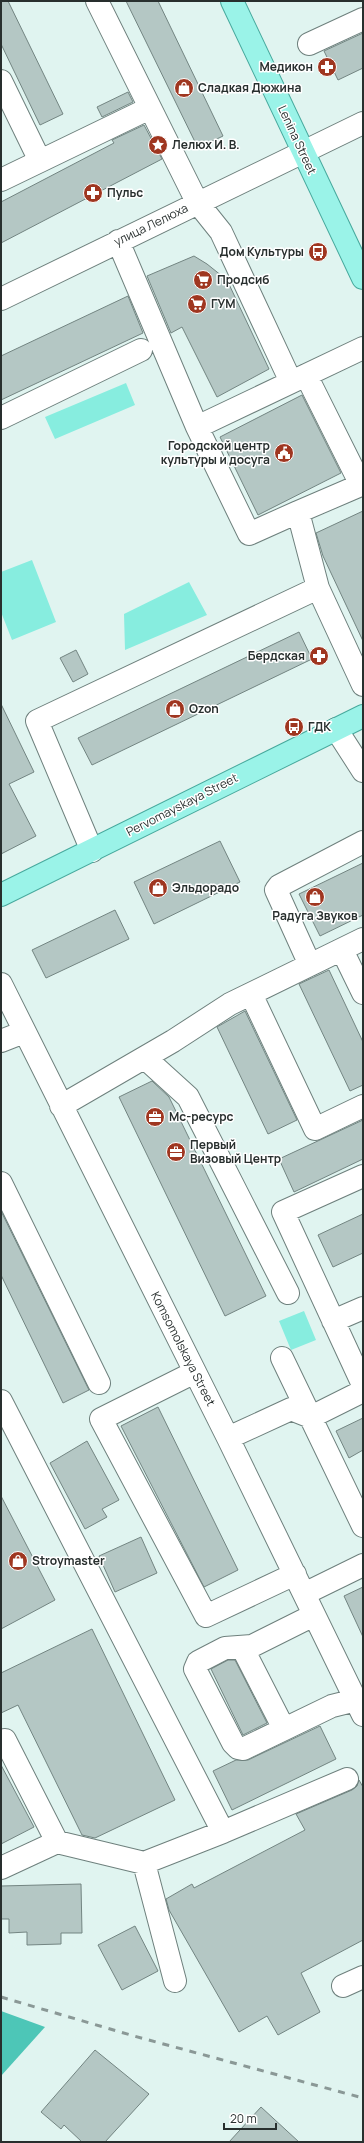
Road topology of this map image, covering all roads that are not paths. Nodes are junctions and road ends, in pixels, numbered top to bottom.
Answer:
1 (97, 1) edge
2 (232, 1) edge
3 (363, 19) edge
4 (309, 44) dead end
5 (1, 81) edge
6 (150, 108) junction
7 (363, 123) edge
8 (302, 152) junction
9 (40, 161) junction
10 (1, 180) edge
11 (197, 202) junction
12 (118, 241) junction
13 (363, 278) edge
14 (1, 299) edge
15 (363, 348) edge
16 (141, 350) dead end
17 (299, 379) junction
18 (1, 418) edge
19 (197, 427) junction
20 (362, 485) edge
21 (298, 512) junction
22 (318, 588) junction
23 (361, 677) edge
24 (363, 716) edge
25 (336, 729) junction
26 (363, 771) edge
27 (363, 842) edge
28 (92, 851) junction
29 (1, 895) edge
30 (363, 939) edge
31 (342, 950) junction
32 (310, 965) junction
33 (1, 984) edge
34 (363, 993) edge
35 (250, 994) junction
36 (24, 1032) junction
37 (1, 1041) edge
38 (145, 1058) junction
39 (61, 1106) junction
40 (363, 1106) edge
41 (363, 1176) edge
42 (1, 1183) edge
43 (288, 1293) dead end
44 (363, 1308) edge
45 (333, 1321) junction
46 (282, 1358) dead end
47 (195, 1372) junction
48 (99, 1383) dead end
49 (363, 1385) edge
50 (363, 1391) edge
51 (1, 1401) edge
52 (311, 1417) junction
53 (228, 1438) junction
54 (363, 1526) edge
55 (363, 1565) edge
56 (295, 1574) junction
57 (304, 1594) junction
58 (314, 1615) junction
59 (242, 1647) junction
60 (361, 1709) edge
61 (284, 1729) junction
62 (5, 1740) dead end
63 (347, 1779) dead end
64 (223, 1832) junction
65 (57, 1842) junction
66 (144, 1862) junction
67 (1, 1868) edge
68 (363, 1977) edge
69 (175, 1981) dead end
70 (343, 1986) dead end

1 - 6 street
2 - 8 main road, Lenina Street
3 - 4 street
5 - 9 street
6 - 9 street
6 - 11 street
7 - 8 street, улица Лелюха
8 - 11 street, улица Лелюха
8 - 13 main road, Lenina Street
9 - 10 street
11 - 12 street, улица Лелюха
11 - 17 street
12 - 14 street, улица Лелюха
12 - 19 street
15 - 17 street
16 - 18 street
17 - 19 street
17 - 20 street
19 - 21 street
20 - 21 street
21 - 22 street
22 - 23 street
22 - 28 street
24 - 25 main road, Pervomayskaya Street
25 - 26 street
25 - 28 main road, Pervomayskaya Street
27 - 32 street
28 - 29 main road, Pervomayskaya Street
30 - 31 street
31 - 32 street
31 - 34 street
32 - 35 street
33 - 36 street, Komsomolskaya Street
35 - 38 street
35 - 40 street
36 - 37 street
36 - 39 street, Komsomolskaya Street
38 - 39 street
38 - 43 street
39 - 47 street, Komsomolskaya Street
41 - 45 street
42 - 48 street
44 - 45 street
45 - 49 street
46 - 52 street
47 - 53 street, Komsomolskaya Street
47 - 56 street
50 - 52 street
51 - 64 street
52 - 53 street
52 - 54 street
53 - 56 street, Komsomolskaya Street
55 - 57 street
56 - 57 street, Komsomolskaya Street
57 - 58 street, Komsomolskaya Street
58 - 59 street
58 - 60 street, Komsomolskaya Street
59 - 61 street
59 - 61 street
60 - 61 street
62 - 65 street
63 - 64 street
64 - 66 street
65 - 66 street
65 - 67 street
66 - 69 street
68 - 70 street

